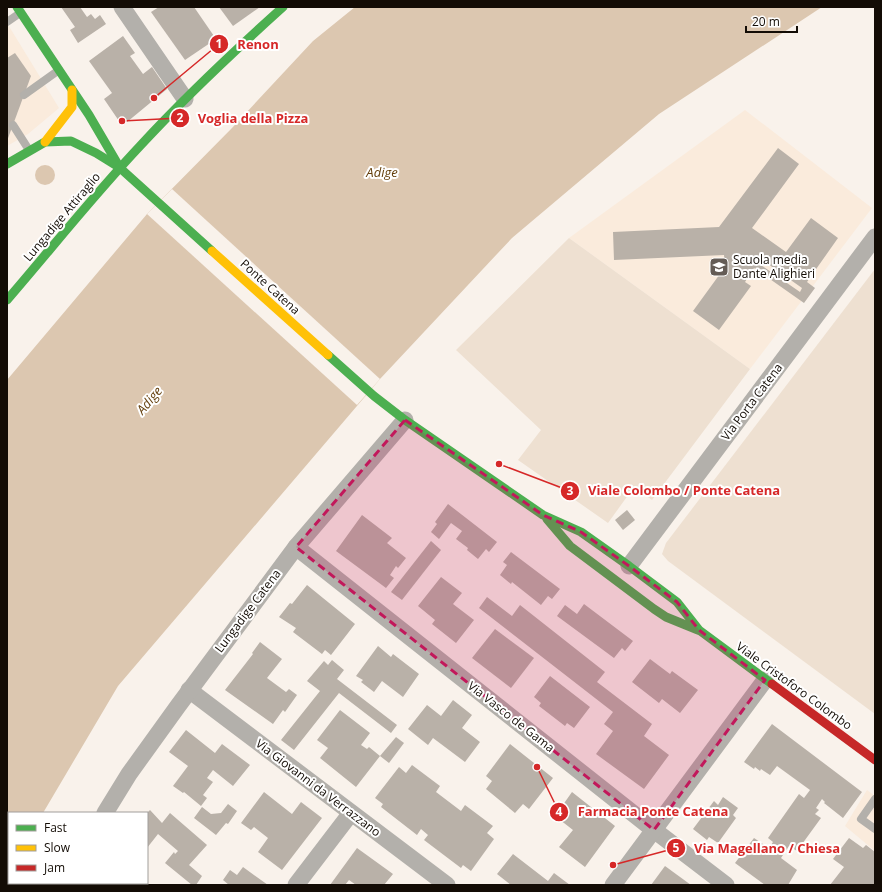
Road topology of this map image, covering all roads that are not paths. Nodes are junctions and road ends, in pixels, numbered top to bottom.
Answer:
1 (122, 7) edge
2 (283, 7) edge
3 (19, 10) edge
4 (7, 22) edge
5 (59, 70) junction
6 (72, 90) junction
7 (24, 95) dead end
8 (185, 99) junction
9 (13, 125) dead end
10 (45, 142) junction
11 (30, 150) junction
12 (7, 164) edge
13 (120, 168) junction
14 (875, 237) edge
15 (7, 300) edge
16 (374, 396) joint
17 (405, 420) junction
18 (543, 515) junction
19 (296, 547) junction
20 (629, 566) junction
21 (699, 630) junction
22 (766, 680) junction
23 (189, 690) junction
24 (875, 760) edge
25 (875, 799) edge
26 (106, 812) edge
27 (351, 813) junction
28 (875, 829) edge
29 (654, 830) junction
30 (296, 885) edge
31 (447, 885) edge
32 (613, 885) edge
33 (726, 885) edge

1 - 8 street
2 - 8 street, Lungadige Attiraglio
3 - 4 lane
3 - 5 street
5 - 6 street
5 - 7 lane
6 - 10 street
6 - 13 street
8 - 13 street, Lungadige Attiraglio
9 - 11 lane
10 - 11 street
10 - 13 street
11 - 12 street
13 - 15 street, Lungadige Attiraglio
13 - 16 street, Ponte Catena
14 - 20 street, Via Porta Catena
16 - 17 street, Viale Cristoforo Colombo
17 - 18 street, Viale Cristoforo Colombo
17 - 19 street, Lungadige Catena
18 - 20 street, Viale Cristoforo Colombo
18 - 21 street, Viale Cristoforo Colombo
19 - 23 street, Lungadige Catena
19 - 29 street, Via Vasco de Gama
20 - 21 street, Viale Cristoforo Colombo
21 - 22 street, Viale Cristoforo Colombo
22 - 24 street, Viale Cristoforo Colombo
22 - 29 street
23 - 26 street, Lungadige Catena
23 - 27 street, Via Giovanni da Verrazzano
25 - 28 lane
27 - 30 street
27 - 31 street, Via Giovanni da Verrazzano
29 - 32 street
29 - 33 street, Via Vasco de Gama

